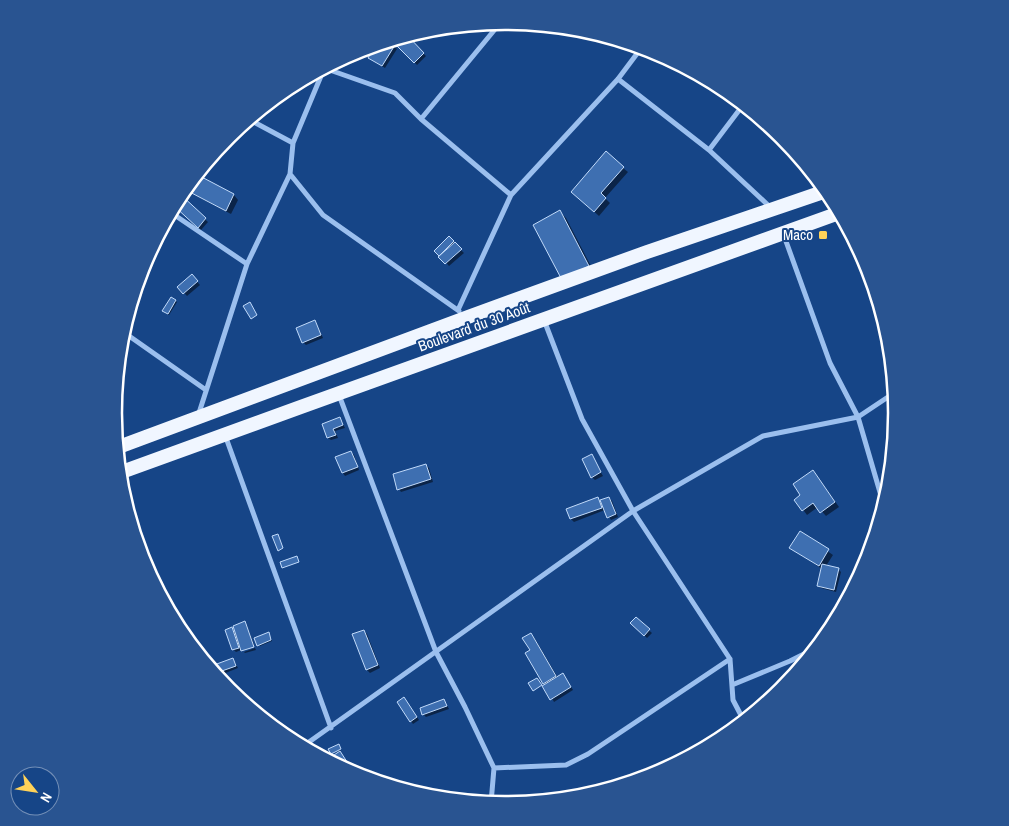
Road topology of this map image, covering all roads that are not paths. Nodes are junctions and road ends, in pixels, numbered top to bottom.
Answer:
1 (494, 30) edge
2 (638, 54) edge
3 (333, 70) edge
4 (321, 77) edge
5 (618, 79) junction
6 (739, 110) edge
7 (421, 120) junction
8 (255, 123) edge
9 (293, 143) junction
10 (709, 150) junction
11 (290, 174) junction
12 (818, 194) edge
13 (511, 195) junction
14 (773, 210) junction
15 (832, 215) edge
16 (176, 216) edge
17 (782, 233) junction
18 (247, 264) junction
19 (463, 313) junction
20 (544, 320) junction
21 (129, 337) edge
22 (206, 390) junction
23 (338, 392) junction
24 (887, 397) edge
25 (198, 416) junction
26 (858, 417) junction
27 (225, 434) junction
28 (123, 445) edge
29 (126, 470) edge
30 (879, 490) edge
31 (633, 511) junction
32 (436, 652) junction
33 (799, 657) edge
34 (730, 659) junction
35 (732, 685) junction
36 (741, 715) edge
37 (330, 728) junction
38 (309, 742) edge
39 (494, 768) junction
40 (492, 796) edge

1 - 7 street
2 - 5 street
3 - 7 street
4 - 9 street
5 - 10 street
5 - 13 street
6 - 10 street
7 - 13 street
8 - 9 street
9 - 11 street
10 - 14 street
11 - 18 street
11 - 19 street
12 - 14 highway, Boulevard du 30 Août
13 - 19 street
14 - 19 highway, Boulevard du 30 Août
15 - 17 highway, Boulevard du 30 Août
16 - 18 street
17 - 20 highway, Boulevard du 30 Août
17 - 26 street
18 - 22 street
19 - 25 highway, Boulevard du 30 Août
20 - 23 highway, Boulevard du 30 Août
20 - 31 street
21 - 22 street
22 - 25 street
23 - 27 highway, Boulevard du 30 Août
23 - 32 street
24 - 26 street
25 - 28 highway, Boulevard du 30 Août
26 - 30 street
26 - 31 street
27 - 29 highway, Boulevard du 30 Août
27 - 37 street
31 - 32 street
31 - 34 street
32 - 37 street
32 - 39 street
33 - 35 street
34 - 35 street
34 - 39 street
35 - 36 street
37 - 38 street
39 - 40 street

